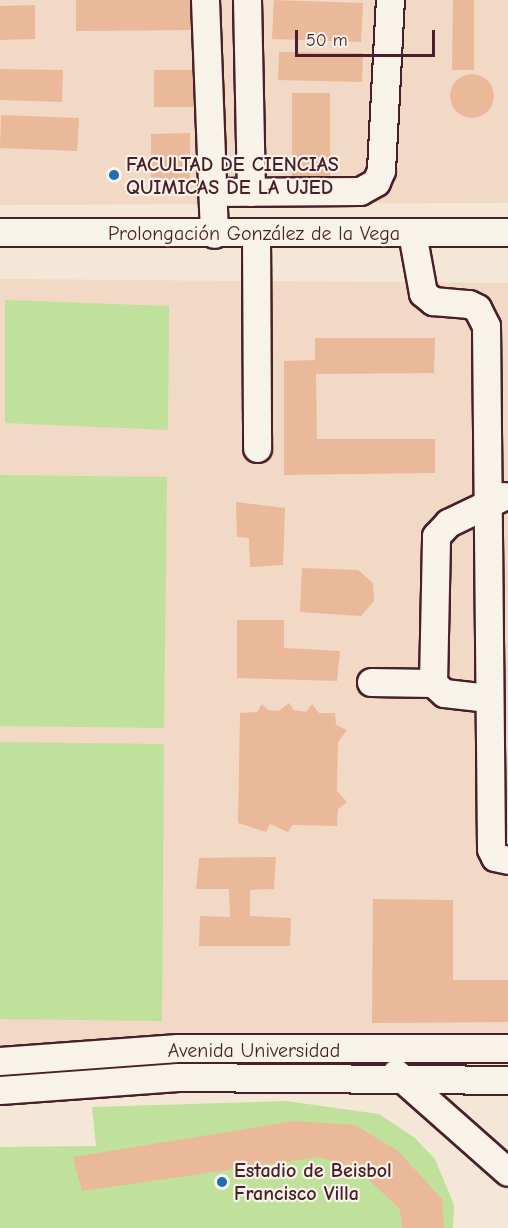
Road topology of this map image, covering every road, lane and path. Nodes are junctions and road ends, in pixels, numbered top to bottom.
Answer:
1 (206, 0) edge
2 (247, 0) edge
3 (390, 0) edge
4 (212, 192) junction
5 (251, 192) junction
6 (0, 232) edge
7 (508, 232) edge
8 (412, 233) junction
9 (214, 234) junction
10 (256, 234) junction
11 (257, 448) dead end
12 (499, 498) edge
13 (371, 682) dead end
14 (433, 683) junction
15 (488, 698) junction
16 (508, 860) edge
17 (178, 1048) junction
18 (508, 1048) edge
19 (371, 1050) junction
20 (0, 1061) edge
21 (178, 1077) junction
22 (402, 1078) junction
23 (508, 1080) edge
24 (0, 1090) edge
25 (508, 1172) edge

1 - 4 street
2 - 5 street
3 - 5 street
4 - 5 street
4 - 9 street
6 - 9 street, Prolongación González de la Vega
7 - 8 street, Prolongación González de la Vega
8 - 10 street, Prolongación González de la Vega
8 - 12 street
9 - 10 street, Prolongación González de la Vega
10 - 11 street
12 - 14 street
12 - 15 street
13 - 14 street
14 - 15 street
15 - 16 street
17 - 19 street, Avenida Universidad
17 - 20 street, Avenida Universidad
17 - 21 street
18 - 19 street, Avenida Universidad
19 - 22 street
21 - 22 street, Avenida Universidad
21 - 24 street, Avenida Universidad
22 - 23 street, Avenida Universidad
22 - 25 street

